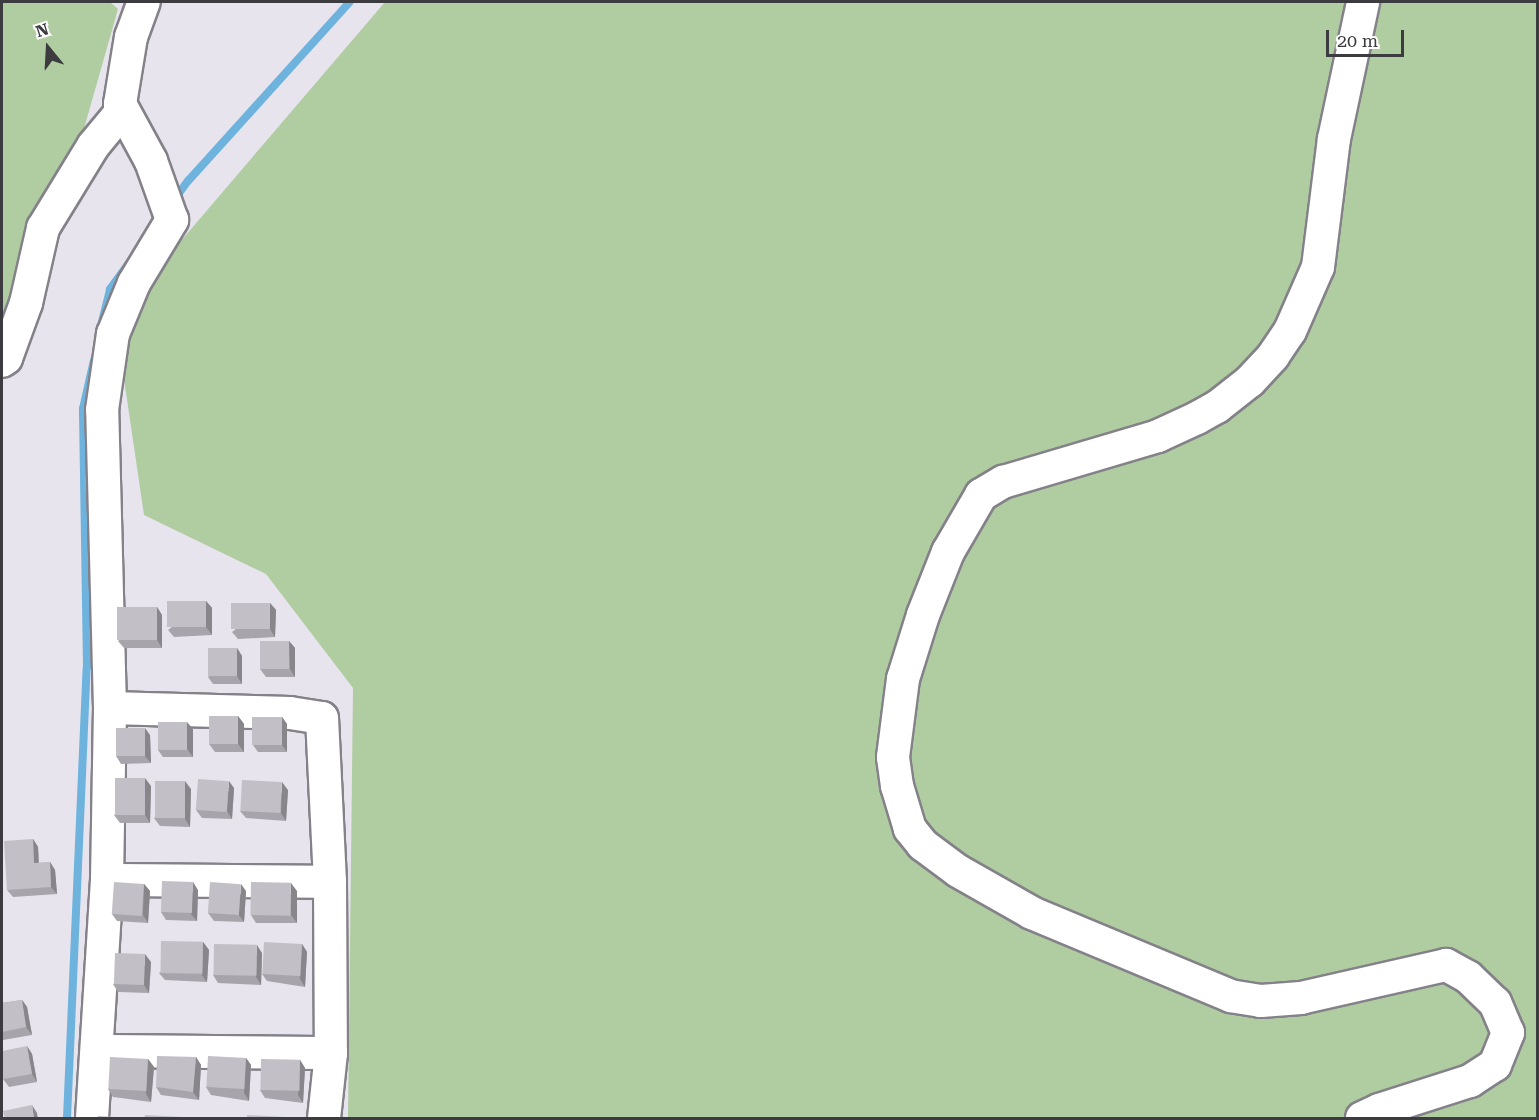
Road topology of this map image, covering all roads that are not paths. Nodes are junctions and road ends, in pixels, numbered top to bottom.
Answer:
1 (144, 2) edge
2 (1364, 2) edge
3 (122, 111) junction
4 (2, 361) edge
5 (110, 708) junction
6 (107, 880) junction
7 (330, 882) junction
8 (98, 1051) junction
9 (331, 1053) junction
10 (92, 1119) edge
11 (324, 1119) edge
12 (1362, 1119) edge

1 - 3 street
2 - 12 street
3 - 4 street
3 - 5 street
5 - 6 street
5 - 7 street
6 - 7 street
6 - 8 street
7 - 9 street
8 - 9 street
8 - 10 street
9 - 11 street

